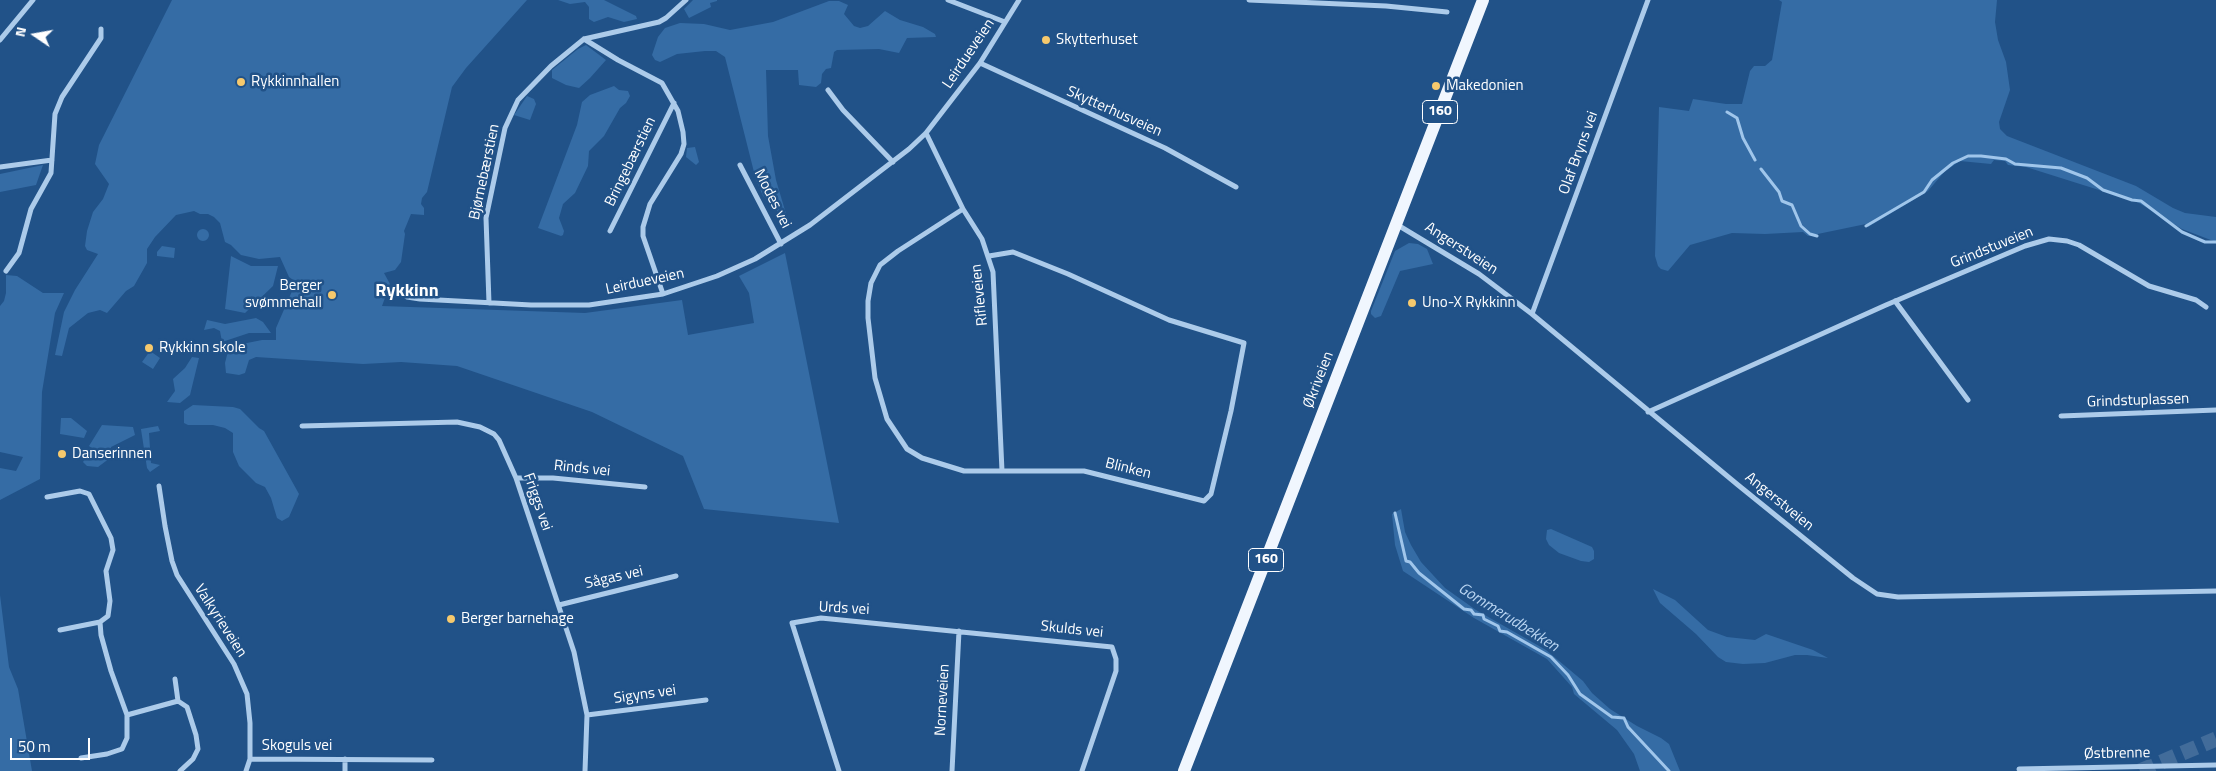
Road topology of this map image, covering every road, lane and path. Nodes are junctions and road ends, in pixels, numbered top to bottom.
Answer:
1 (33, 0) edge
2 (686, 0) edge
3 (948, 0) edge
4 (1019, 0) edge
5 (1249, 0) edge
6 (1483, 0) edge
7 (1648, 0) edge
8 (1447, 12) dead end
9 (1005, 22) junction
10 (101, 29) dead end
11 (584, 39) junction
12 (0, 40) edge
13 (980, 63) junction
14 (828, 90) dead end
15 (674, 103) junction
16 (926, 133) junction
17 (52, 160) junction
18 (893, 162) junction
19 (740, 165) dead end
20 (0, 167) edge
21 (1236, 187) dead end
22 (963, 208) junction
23 (1396, 224) junction
24 (610, 231) dead end
25 (782, 244) junction
26 (989, 256) junction
27 (6, 271) dead end
28 (398, 290) dead end
29 (663, 294) junction
30 (1895, 301) junction
31 (489, 303) junction
32 (2206, 307) dead end
33 (1532, 314) junction
34 (1968, 400) dead end
35 (2216, 410) edge
36 (1648, 412) junction
37 (2061, 416) dead end
38 (302, 426) dead end
39 (1002, 471) junction
40 (516, 478) junction
41 (159, 486) dead end
42 (646, 487) dead end
43 (47, 498) dead end
44 (676, 576) dead end
45 (2216, 591) edge
46 (558, 605) junction
47 (100, 622) junction
48 (60, 630) dead end
49 (959, 631) junction
50 (175, 679) dead end
51 (706, 700) dead end
52 (178, 702) junction
53 (128, 715) junction
54 (588, 715) junction
55 (81, 758) dead end
56 (250, 758) junction
57 (345, 759) junction
58 (432, 760) dead end
59 (2216, 765) edge
60 (2019, 769) dead end
61 (180, 771) edge
62 (246, 771) edge
63 (345, 771) edge
64 (584, 771) edge
65 (839, 771) edge
66 (952, 771) edge
67 (1082, 771) edge
68 (1184, 771) edge

1 - 12 street
2 - 11 street, Bjørnebærstien
3 - 9 street
4 - 9 street, Leirdueveien
5 - 8 street
6 - 23 main road, Økriveien / 160
7 - 33 street, Olaf Bryns vei
9 - 13 street, Leirdueveien
10 - 17 street
11 - 15 street, Bringebærstien
11 - 31 street, Bjørnebærstien
13 - 16 street, Leirdueveien
13 - 21 street, Skytterhusveien
14 - 18 street
15 - 24 street, Bringebærstien
15 - 29 street, Bringebærstien
16 - 18 street, Leirdueveien
16 - 22 street, Rifleveien
17 - 20 street
17 - 27 street
18 - 25 street, Leirdueveien
19 - 25 street, Modes vei
22 - 26 street, Rifleveien
22 - 39 street, Blinken
23 - 33 street, Angerstveien
23 - 68 main road, Økriveien / 160
25 - 29 street, Leirdueveien
26 - 39 street, Rifleveien
26 - 39 street, Blinken
28 - 31 street, Leirdueveien
29 - 31 street, Leirdueveien
30 - 32 street, Grindstuveien
30 - 34 street
30 - 36 street, Grindstuveien
33 - 36 street, Angerstveien
35 - 37 street, Grindstuplassen
36 - 45 street, Angerstveien
38 - 40 street, Friggs vei
40 - 42 street, Rinds vei
40 - 46 street, Friggs vei
41 - 56 street, Valkyrieveien
43 - 47 street
44 - 46 street, Sågas vei
46 - 54 street, Friggs vei
47 - 48 street
47 - 53 street
49 - 65 street, Urds vei
49 - 66 street, Norneveien
49 - 67 street, Skulds vei
50 - 52 street
51 - 54 street, Sigyns vei
52 - 53 street
52 - 61 street
53 - 55 street
54 - 64 street, Friggs vei
56 - 57 street, Skoguls vei
56 - 62 street, Valkyrieveien
57 - 58 street, Skoguls vei
57 - 63 street, Skoguls vei
59 - 60 street, Østbrenne

